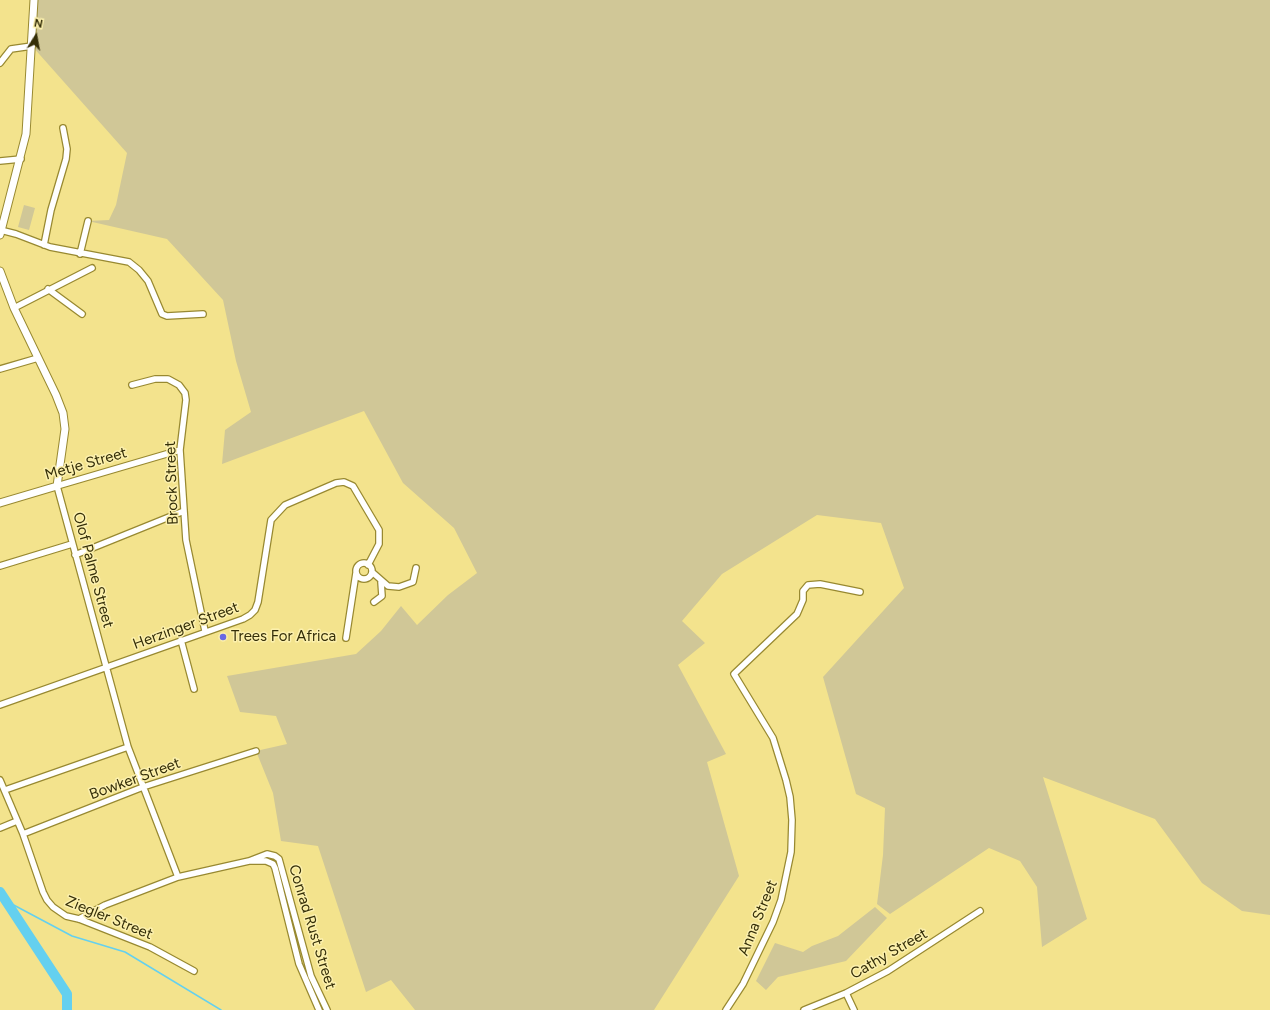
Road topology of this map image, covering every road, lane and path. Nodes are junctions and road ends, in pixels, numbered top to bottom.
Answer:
1 (34, 0) edge
2 (32, 46) junction
3 (0, 63) edge
4 (63, 128) dead end
5 (21, 159) junction
6 (0, 161) edge
7 (88, 221) dead end
8 (0, 230) edge
9 (0, 235) edge
10 (44, 245) junction
11 (80, 254) junction
12 (92, 268) dead end
13 (0, 271) edge
14 (48, 289) junction
15 (14, 308) junction
16 (82, 314) dead end
17 (203, 314) dead end
18 (38, 358) junction
19 (0, 369) edge
20 (132, 385) dead end
21 (180, 450) junction
22 (57, 486) junction
23 (0, 503) edge
24 (184, 511) junction
25 (72, 544) junction
26 (75, 555) junction
27 (368, 564) junction
28 (0, 566) edge
29 (416, 568) dead end
30 (372, 572) junction
31 (356, 573) junction
32 (381, 582) junction
33 (860, 592) dead end
34 (374, 602) dead end
35 (205, 631) junction
36 (346, 638) dead end
37 (181, 640) junction
38 (106, 667) junction
39 (194, 689) dead end
40 (0, 705) edge
41 (128, 747) junction
42 (256, 751) dead end
43 (0, 780) edge
44 (143, 787) junction
45 (5, 790) junction
46 (17, 821) junction
47 (0, 828) edge
48 (23, 834) junction
49 (248, 861) junction
50 (178, 877) junction
51 (980, 911) dead end
52 (79, 919) junction
53 (194, 971) dead end
54 (846, 993) junction
55 (728, 1009) edge
56 (319, 1010) edge
57 (326, 1010) edge
58 (804, 1010) edge
59 (854, 1010) edge

1 - 2 street
2 - 3 street
2 - 5 street
4 - 10 street
5 - 6 street
5 - 8 street
7 - 11 street
8 - 9 street
8 - 10 street
10 - 11 street
11 - 17 street
12 - 14 street
13 - 15 street, Olof Palme Street
14 - 15 street
14 - 16 street
15 - 18 street, Olof Palme Street
18 - 19 street
18 - 22 street, Olof Palme Street
20 - 21 street, Brock Street
21 - 22 street, Metje Street
21 - 24 street, Brock Street
22 - 23 street, Metje Street
22 - 25 street, Olof Palme Street
24 - 26 street
24 - 35 street, Brock Street
25 - 26 street, Olof Palme Street
25 - 28 street
26 - 38 street, Olof Palme Street
27 - 30 street
27 - 31 street, Herzinger Street
27 - 35 street, Herzinger Street
29 - 32 street
30 - 31 street
30 - 32 street
31 - 36 street
32 - 34 street
33 - 55 street, Anna Street
35 - 37 street, Herzinger Street
37 - 38 street, Herzinger Street
37 - 39 street
38 - 40 street, Herzinger Street
38 - 41 street, Olof Palme Street
41 - 44 street, Olof Palme Street
41 - 45 street
42 - 44 street, Bowker Street
43 - 45 street, Ziegler Street
44 - 48 street, Bowker Street
44 - 50 street, Olof Palme Street
45 - 46 street, Ziegler Street
46 - 47 street
46 - 48 street, Ziegler Street
48 - 52 street, Ziegler Street
49 - 50 street
49 - 56 street, Conrad Rust Street
49 - 57 street, Conrad Rust Street
50 - 52 street
51 - 54 street, Cathy Street
52 - 53 street, Ziegler Street
54 - 58 street, Cathy Street
54 - 59 street

